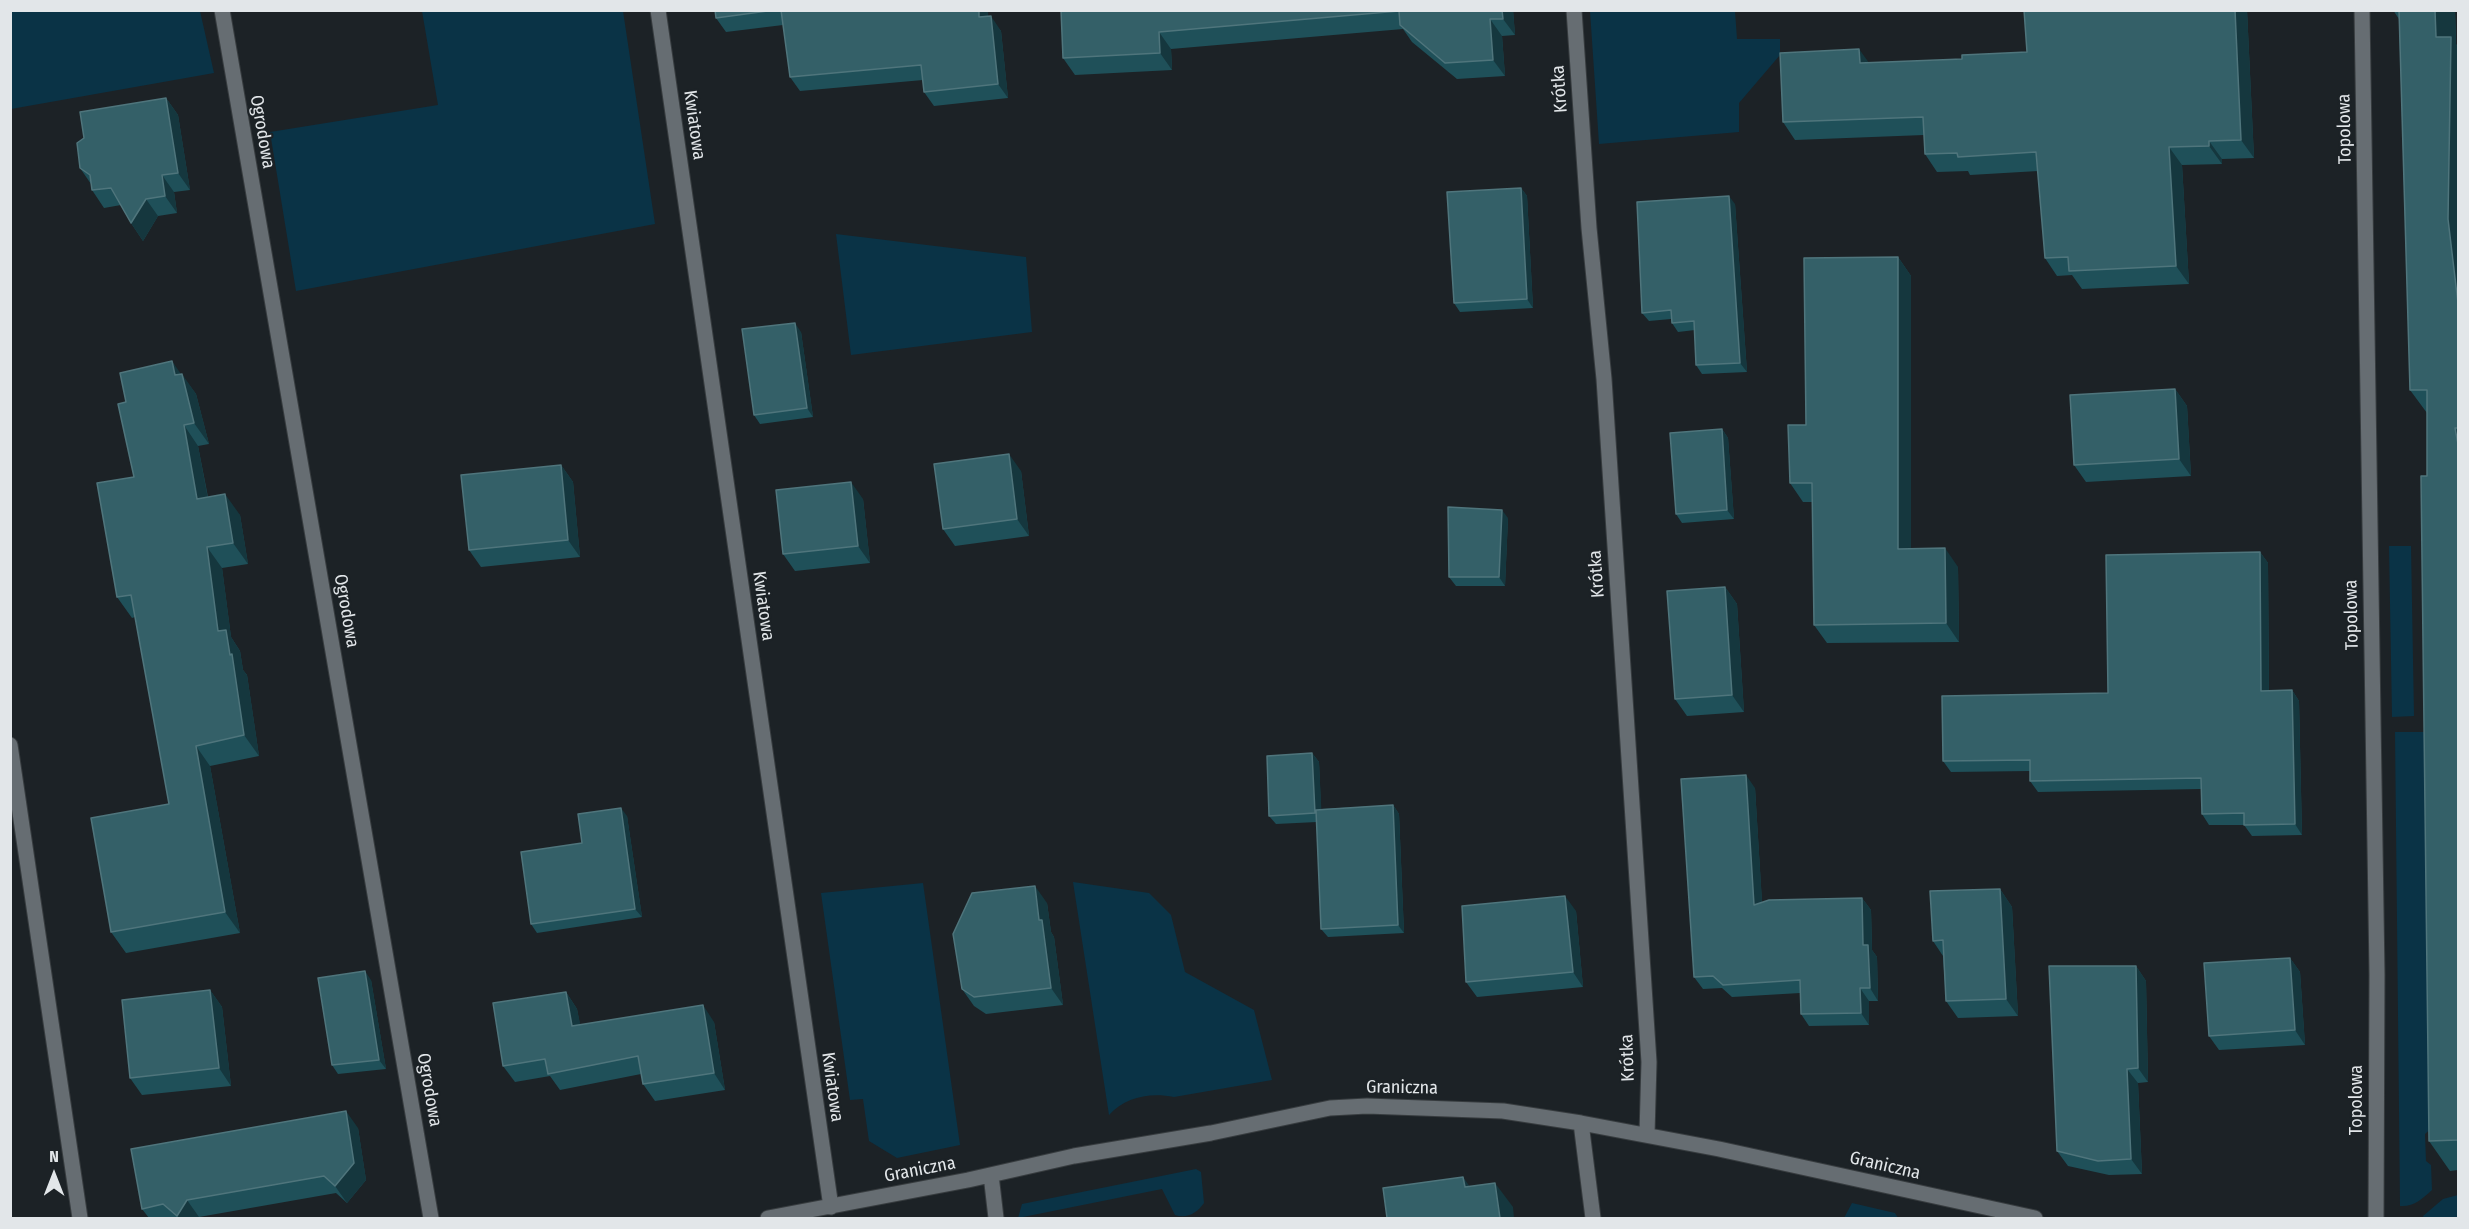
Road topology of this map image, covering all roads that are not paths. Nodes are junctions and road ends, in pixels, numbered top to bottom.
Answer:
1 (222, 10) edge
2 (658, 10) edge
3 (1574, 10) edge
4 (2362, 10) edge
5 (10, 745) edge
6 (1581, 1123) junction
7 (1647, 1134) junction
8 (990, 1174) junction
9 (831, 1207) junction
10 (80, 1218) edge
11 (431, 1218) edge
12 (768, 1218) edge
13 (996, 1218) edge
14 (1593, 1218) edge
15 (2035, 1218) edge
16 (2376, 1218) edge

1 - 11 street, Ogrodowa
2 - 9 street, Kwiatowa
3 - 7 street, Krótka
4 - 16 street, Topolowa
5 - 10 street
6 - 7 street, Graniczna
6 - 8 street, Graniczna
6 - 14 street
7 - 15 street, Graniczna
8 - 9 street, Graniczna
8 - 13 street
9 - 12 street, Graniczna

